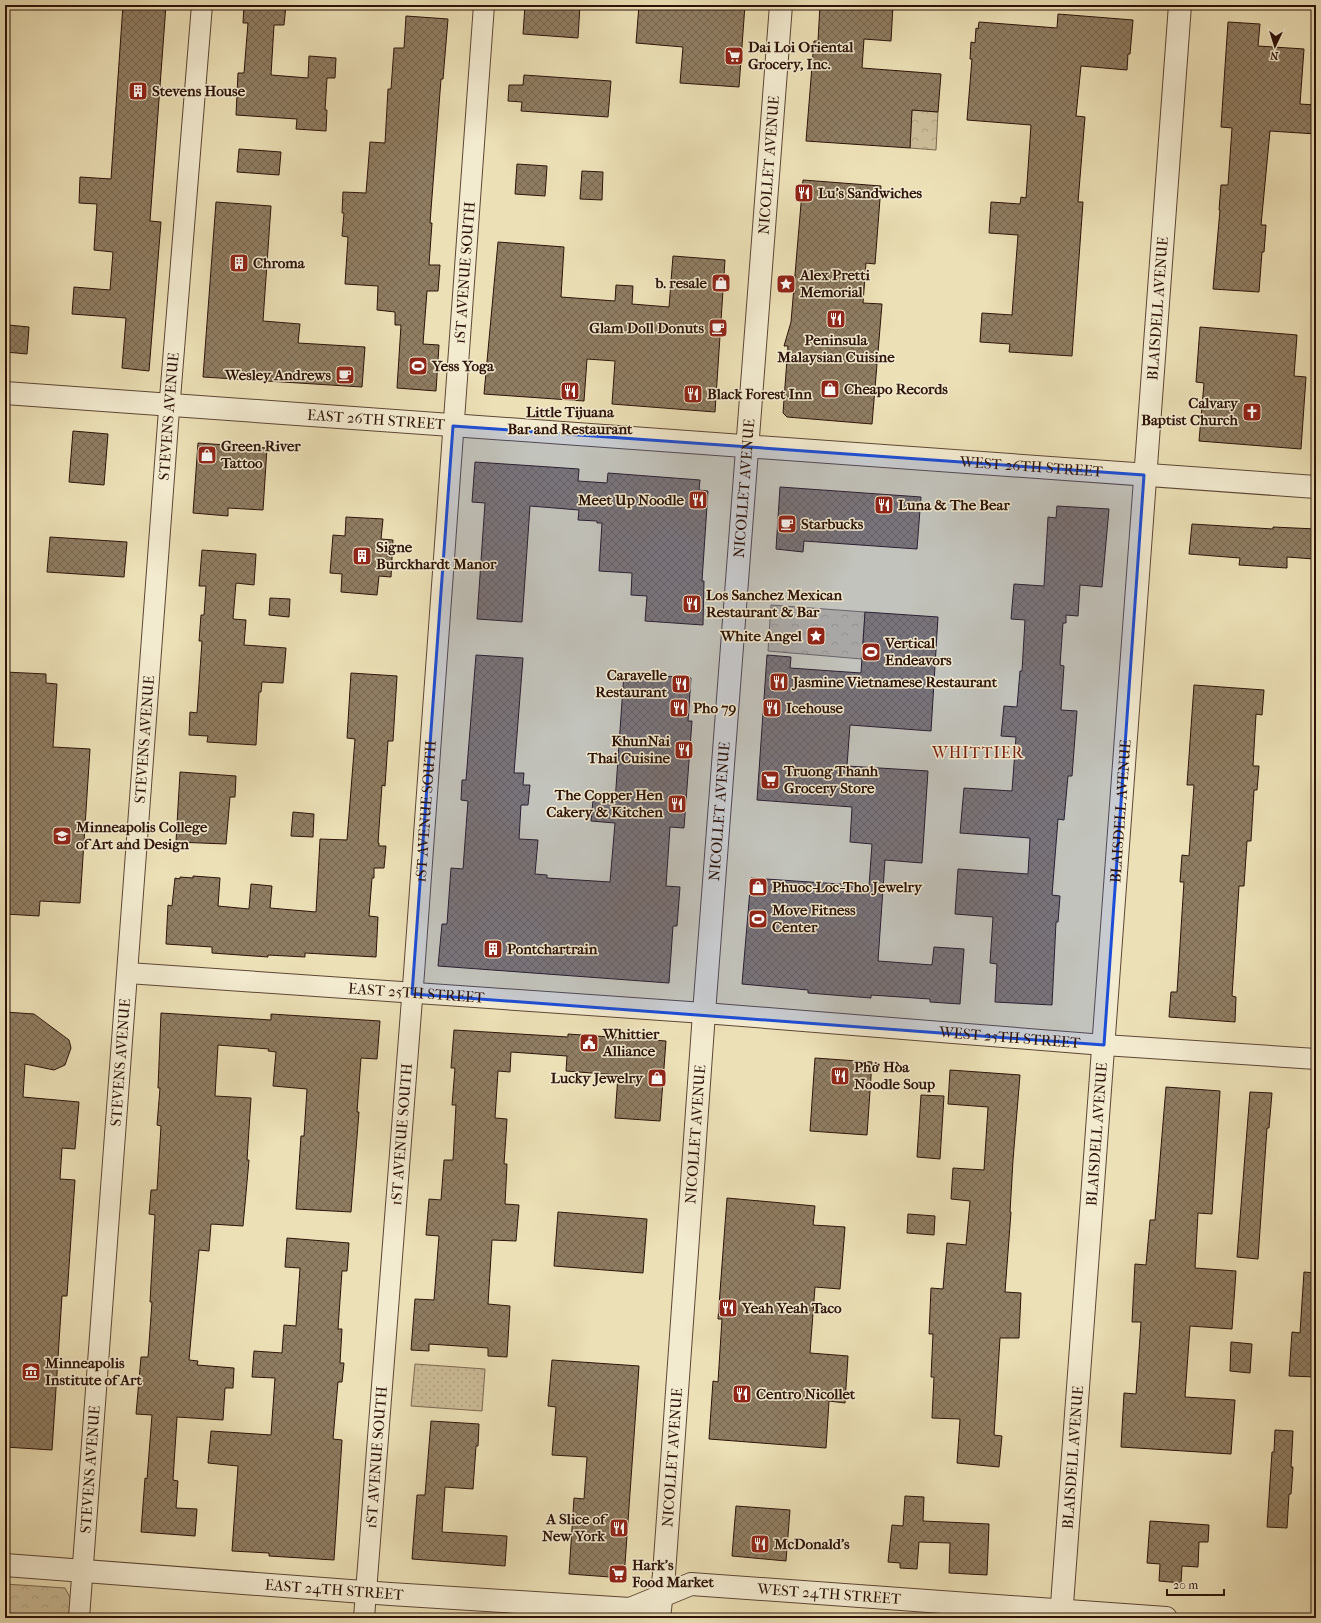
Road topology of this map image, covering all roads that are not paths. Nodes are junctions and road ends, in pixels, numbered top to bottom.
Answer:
1 (202, 5) edge
2 (484, 5) edge
3 (781, 5) edge
4 (1180, 5) edge
5 (5, 393) edge
6 (170, 405) junction
7 (453, 426) junction
8 (747, 446) junction
9 (1144, 475) junction
10 (1316, 487) edge
11 (128, 973) junction
12 (412, 994) junction
13 (704, 1013) junction
14 (1104, 1044) junction
15 (1316, 1059) edge
16 (5, 1565) edge
17 (83, 1570) junction
18 (366, 1592) junction
19 (662, 1596) junction
20 (1061, 1614) edge
21 (79, 1618) edge
22 (364, 1618) edge
23 (660, 1618) edge
24 (1166, 1618) edge

1 - 6 street, STEVENS AVENUE
2 - 7 street, 1ST AVENUE SOUTH
3 - 8 street, NICOLLET AVENUE
4 - 9 street, BLAISDELL AVENUE
5 - 6 street, EAST 26TH STREET
6 - 7 street, EAST 26TH STREET
6 - 11 street, STEVENS AVENUE
7 - 8 street, EAST 26TH STREET
7 - 12 street, 1ST AVENUE SOUTH
8 - 9 street, WEST 26TH STREET
8 - 13 street, NICOLLET AVENUE
9 - 10 street, WEST 26TH STREET
9 - 14 street, BLAISDELL AVENUE
11 - 12 street, EAST 25TH STREET
11 - 17 street, STEVENS AVENUE
12 - 13 street, EAST 25TH STREET
12 - 18 street, 1ST AVENUE SOUTH
13 - 14 street, WEST 25TH STREET
13 - 19 street, NICOLLET AVENUE
14 - 15 street, WEST 25TH STREET
14 - 20 street, BLAISDELL AVENUE
16 - 17 street, EAST 24TH STREET
17 - 18 street, EAST 24TH STREET
17 - 21 street, STEVENS AVENUE
18 - 19 street, EAST 24TH STREET
18 - 22 street, 1ST AVENUE SOUTH
19 - 20 street, WEST 24TH STREET
19 - 23 street, NICOLLET AVENUE
20 - 24 street, WEST 24TH STREET

